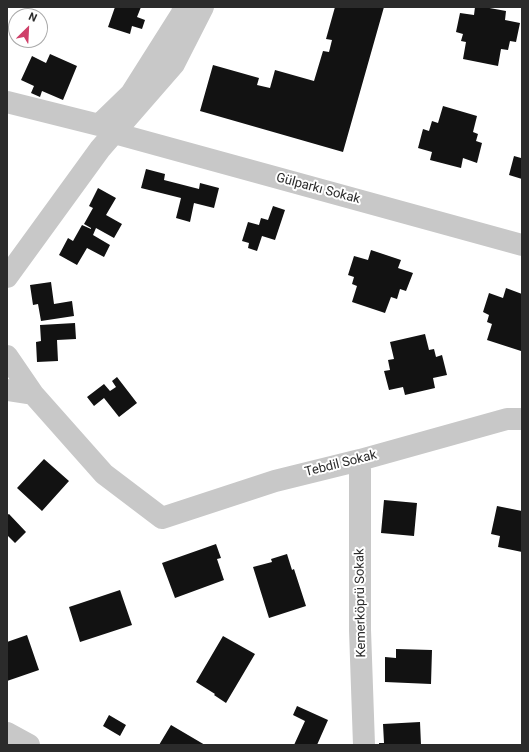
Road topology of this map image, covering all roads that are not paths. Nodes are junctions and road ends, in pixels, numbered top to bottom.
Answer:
1 (184, 7) edge
2 (203, 7) edge
3 (7, 102) edge
4 (114, 133) junction
5 (522, 245) edge
6 (7, 277) edge
7 (7, 356) edge
8 (7, 390) edge
9 (33, 394) junction
10 (522, 418) edge
11 (360, 460) junction
12 (7, 732) edge
13 (29, 745) edge
14 (364, 745) edge

1 - 3 street
2 - 4 street
4 - 5 street, Gülparkı Sokak
4 - 6 street
7 - 9 street
8 - 9 street
9 - 11 street, Tebdil Sokak
10 - 11 street, Tebdil Sokak
11 - 14 street, Kemerköprü Sokak
12 - 13 street

